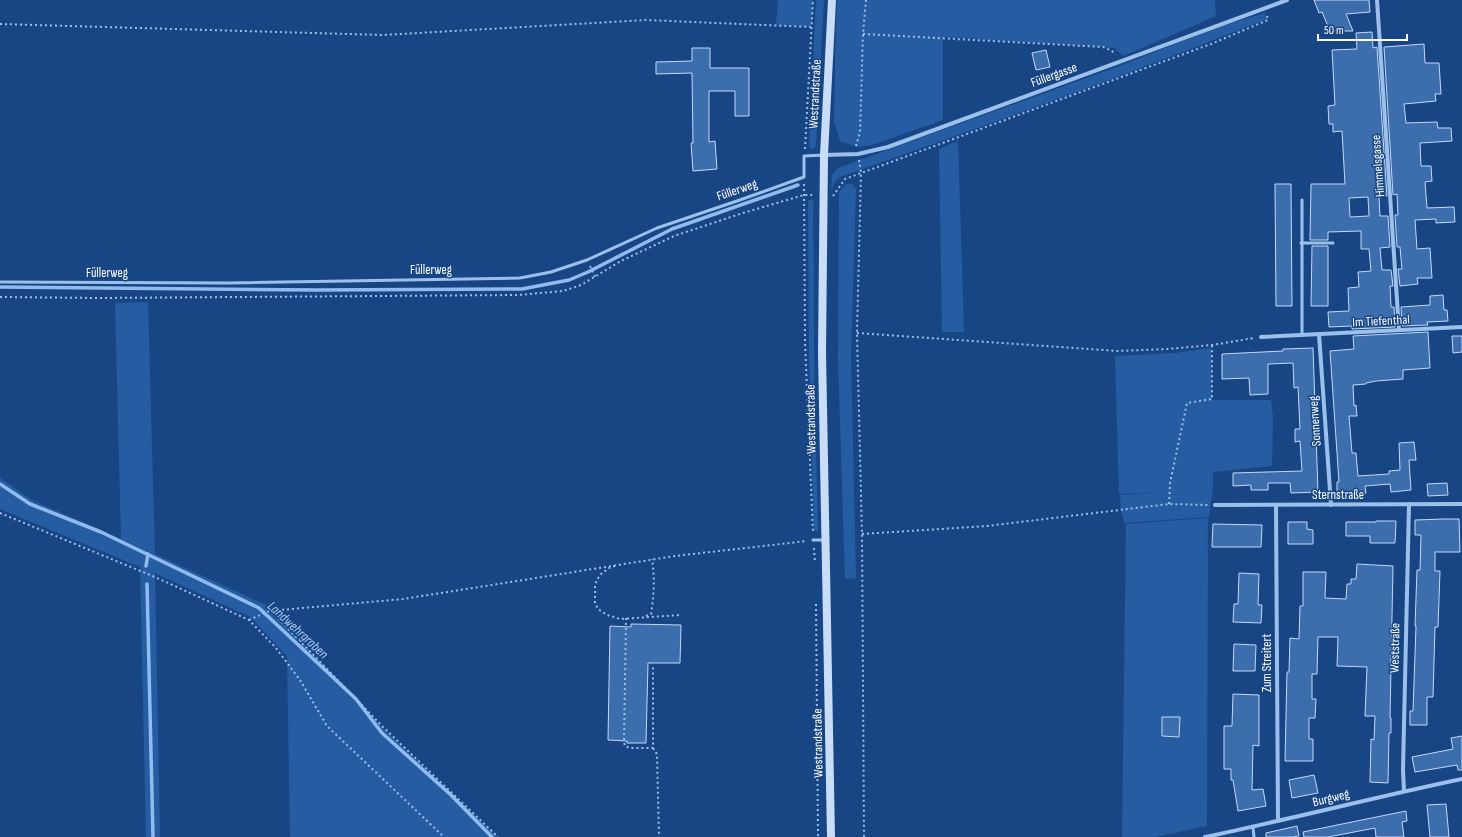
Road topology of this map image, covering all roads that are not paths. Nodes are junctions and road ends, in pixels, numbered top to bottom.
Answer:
1 (832, 0) edge
2 (1285, 0) edge
3 (1377, 0) edge
4 (824, 155) junction
5 (1302, 200) dead end
6 (1301, 243) junction
7 (1333, 243) dead end
8 (0, 282) edge
9 (1462, 327) edge
10 (1399, 330) junction
11 (1320, 334) junction
12 (1302, 335) junction
13 (1261, 337) road end
14 (1408, 504) junction
15 (1462, 504) edge
16 (1215, 505) road end
17 (1276, 505) junction
18 (1331, 506) junction
19 (813, 540) road end
20 (826, 540) junction
21 (1462, 779) edge
22 (1404, 791) junction
23 (1278, 821) junction
24 (1253, 827) junction
25 (832, 837) edge
26 (1205, 837) edge
27 (1254, 837) edge

1 - 4 main road, Westrandstraße
2 - 4 street, Füllergasse
3 - 10 street, Himmelsgasse
4 - 8 lane, Füllerweg
4 - 20 main road, Westrandstraße
5 - 6 lane
6 - 7 lane
6 - 12 lane
9 - 10 street, Im Tiefenthal
10 - 11 street, Im Tiefenthal
11 - 12 street, Im Tiefenthal
11 - 18 street, Sonnenweg
12 - 13 street, Im Tiefenthal
14 - 15 street, Sternstraße
14 - 18 street, Sternstraße
14 - 22 street, Weststraße
16 - 17 street, Sternstraße
17 - 18 street, Sternstraße
17 - 23 street, Zum Streitert
19 - 20 lane
20 - 25 main road, Westrandstraße
21 - 22 street, Burgweg
22 - 23 street, Burgweg
23 - 24 street, Burgweg
24 - 26 street, Burgweg
24 - 27 lane

